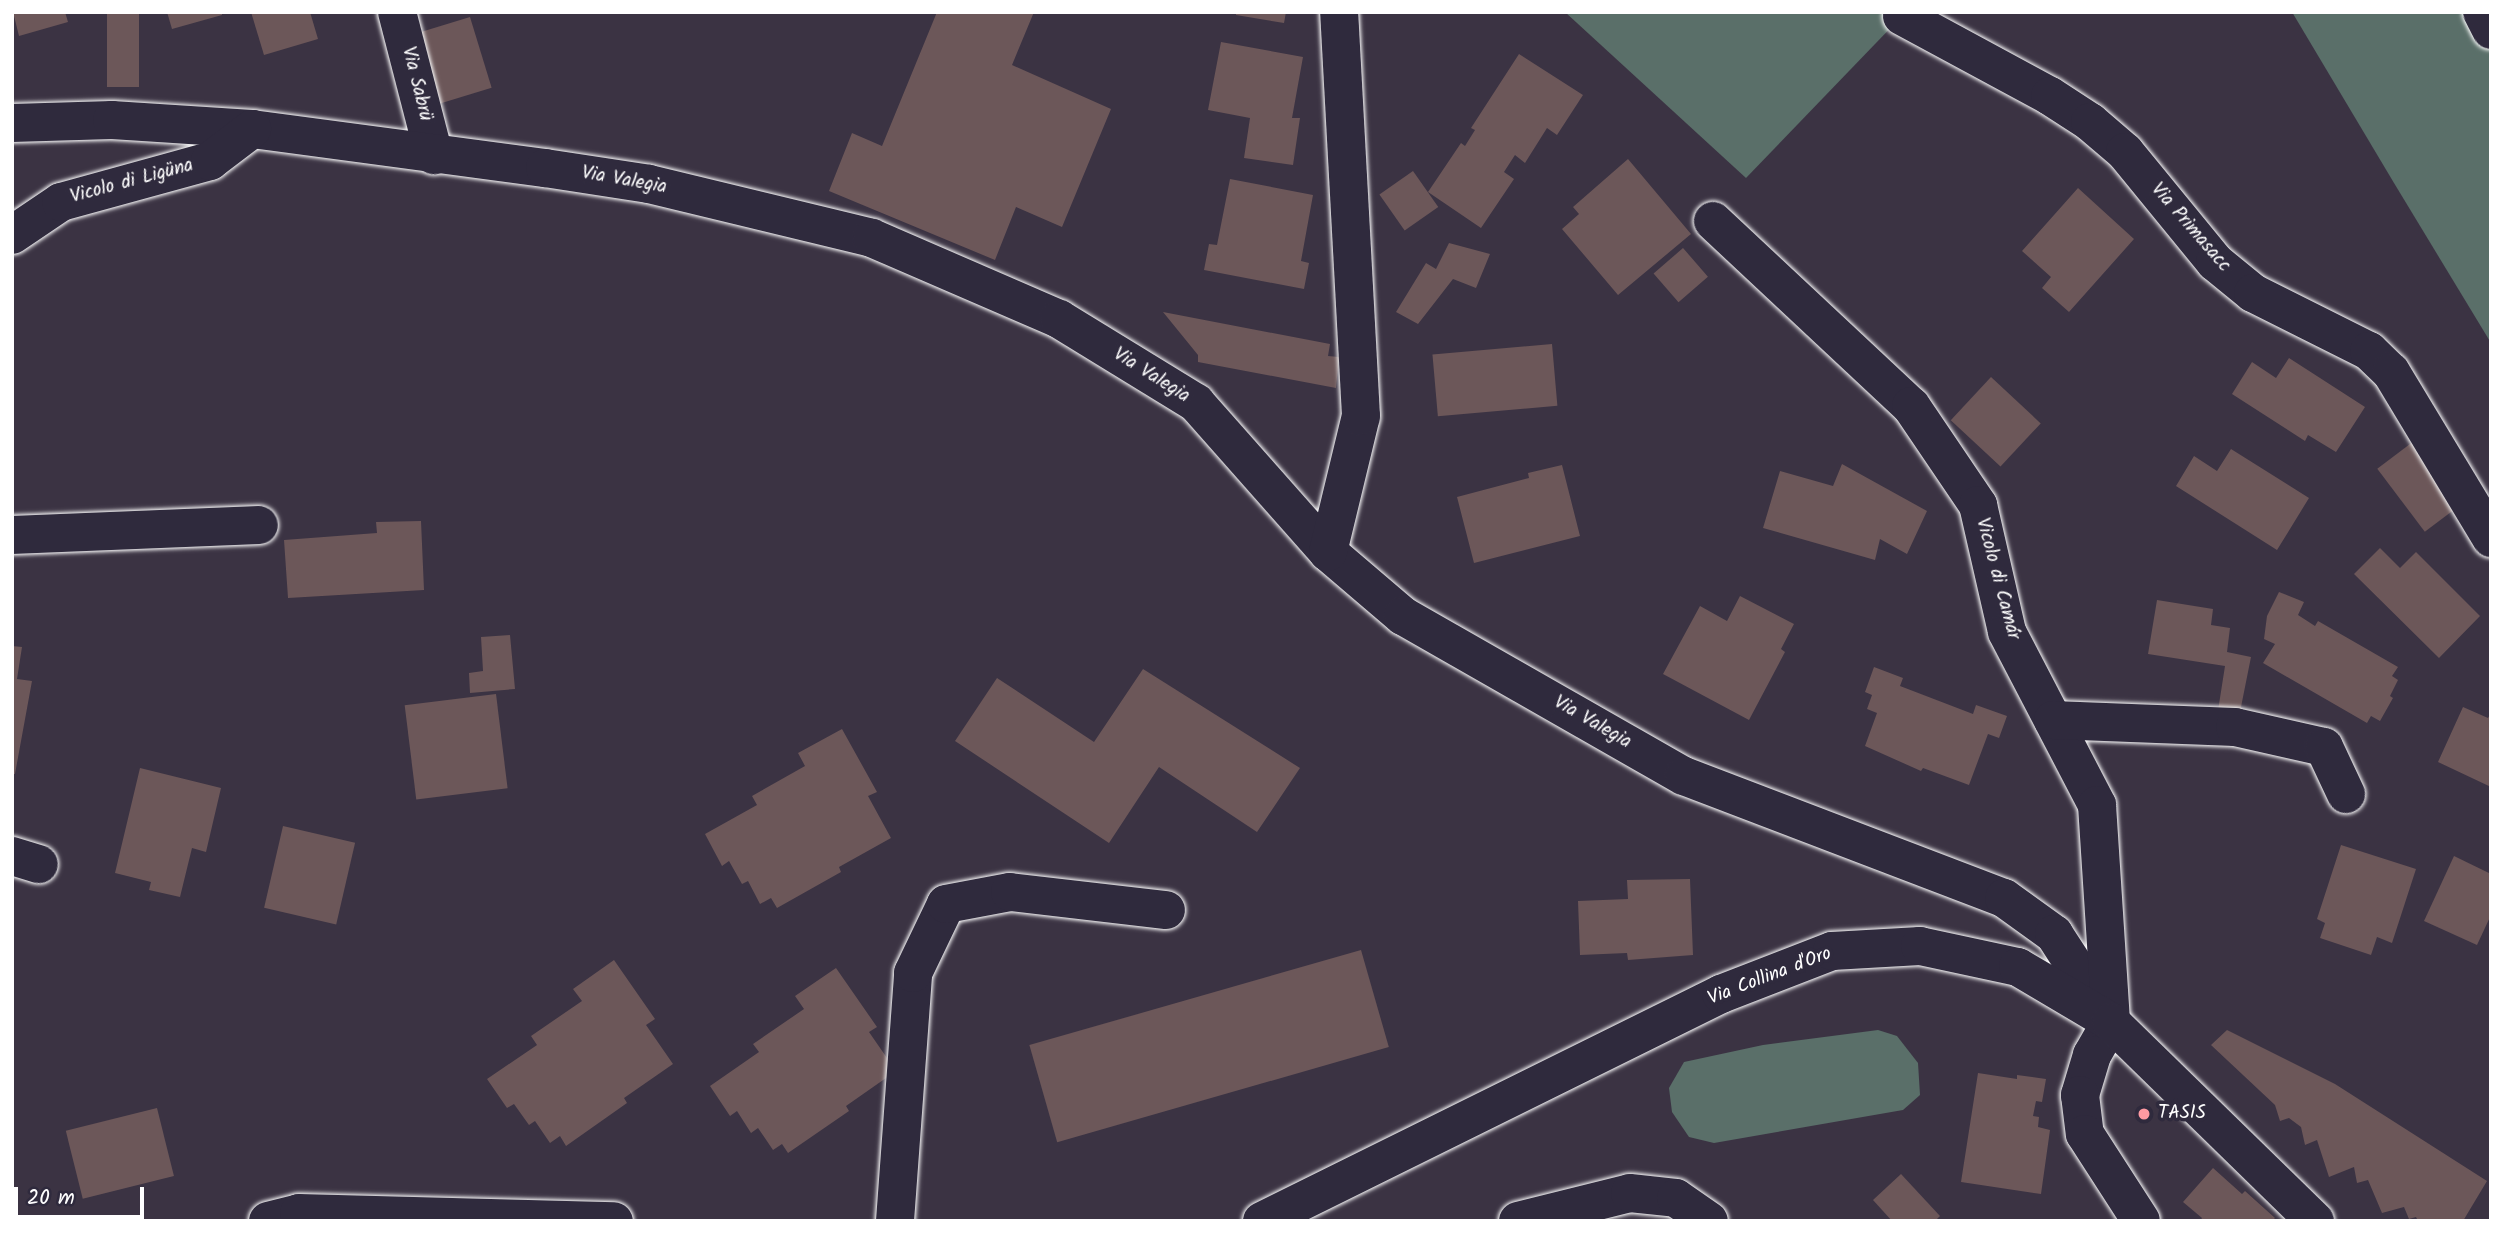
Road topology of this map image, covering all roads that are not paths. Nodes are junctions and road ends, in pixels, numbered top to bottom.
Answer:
1 (397, 12) edge
2 (1339, 12) edge
3 (2482, 12) edge
4 (1902, 16) dead end
5 (2491, 30) edge
6 (12, 123) edge
7 (252, 129) junction
8 (434, 155) junction
9 (1713, 221) dead end
10 (12, 235) edge
11 (259, 525) dead end
12 (12, 535) edge
13 (2491, 538) edge
14 (1328, 552) junction
15 (2053, 720) junction
16 (2346, 794) dead end
17 (1166, 910) dead end
18 (2111, 1022) junction
19 (268, 1221) edge
20 (614, 1221) edge
21 (895, 1221) edge
22 (1262, 1221) edge
23 (1518, 1221) edge
24 (1709, 1221) edge
25 (2141, 1221) edge
26 (2315, 1221) edge

1 - 8 street, Via Sabrü
2 - 14 street
3 - 5 street
4 - 13 street, Via Primasacc
6 - 7 street, Via Valegia
7 - 8 street, Via Valegia
7 - 10 street, Vicolo di Ligüna
8 - 14 street, Via Valegia
9 - 15 street, Vicolo di Camár
11 - 12 street
14 - 18 street, Via Valegia
15 - 16 street
15 - 18 street, Vicolo di Camár
17 - 21 street
18 - 22 street, Via Collina d'Oro
18 - 25 street
18 - 26 street, Via Collina d'Oro
19 - 20 street
23 - 24 street

